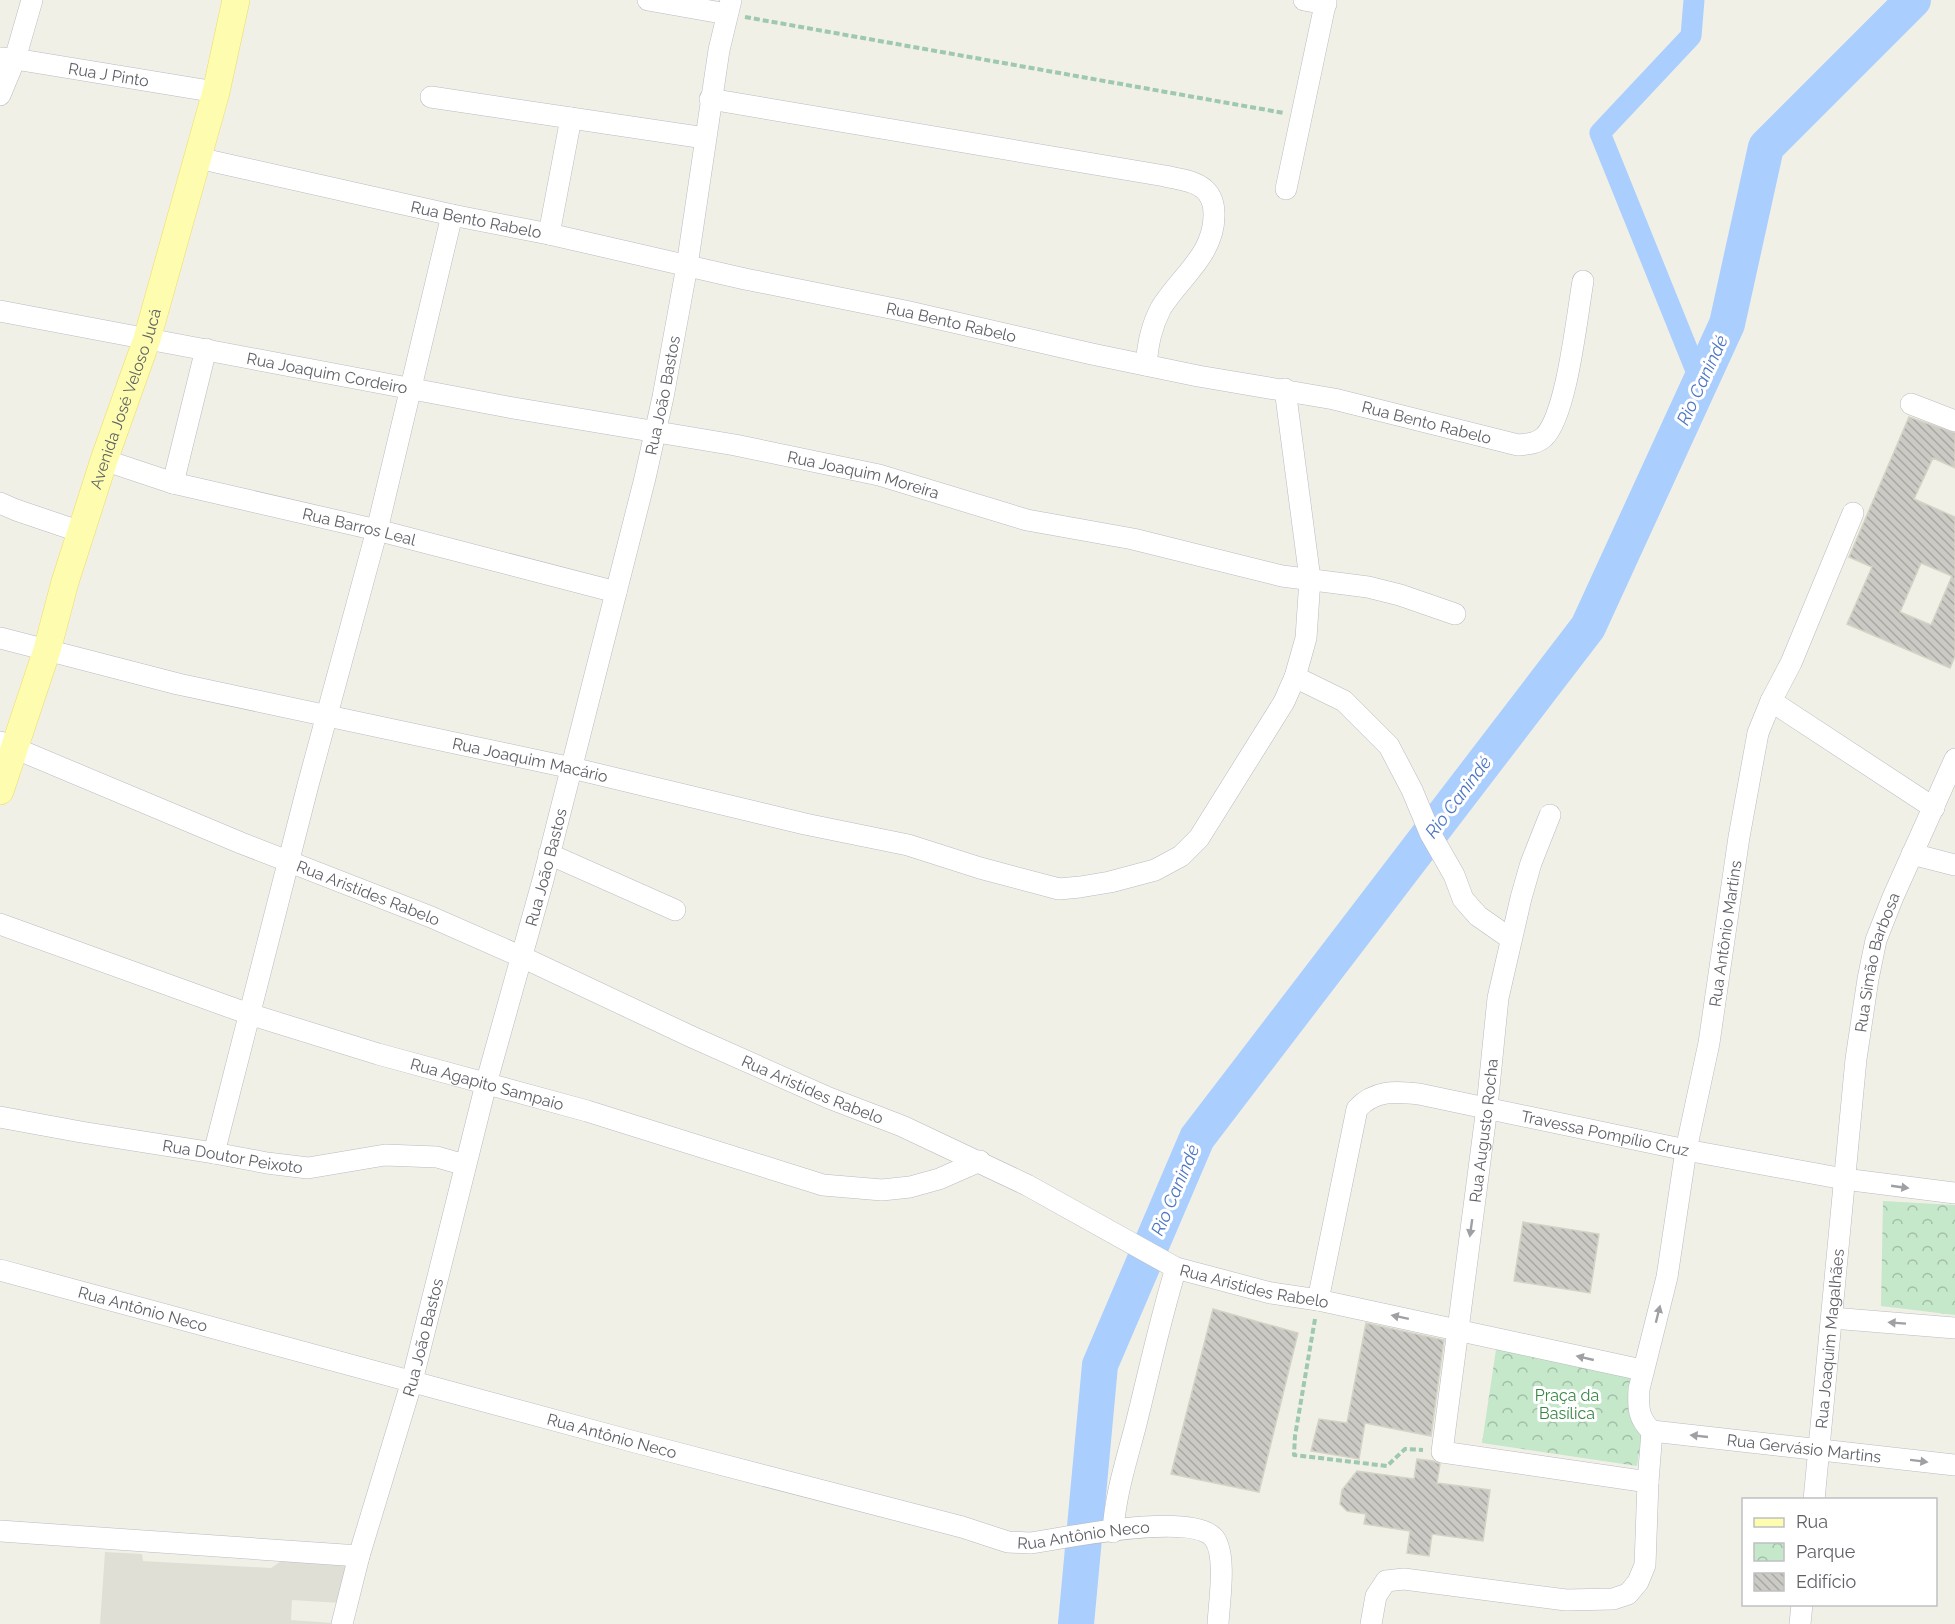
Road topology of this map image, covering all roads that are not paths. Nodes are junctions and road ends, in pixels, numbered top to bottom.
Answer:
1 (32, 0) edge
2 (236, 0) edge
3 (648, 0) edge
4 (1304, 0) edge
5 (1326, 2) edge
6 (729, 7) edge
7 (8, 59) edge
8 (216, 92) junction
9 (0, 96) edge
10 (431, 97) dead end
11 (710, 99) junction
12 (571, 118) junction
13 (705, 138) junction
14 (198, 158) junction
15 (1286, 189) dead end
16 (452, 215) junction
17 (549, 234) junction
18 (687, 266) junction
19 (1583, 281) dead end
20 (0, 311) edge
21 (147, 339) junction
22 (206, 349) junction
23 (1146, 365) junction
24 (411, 389) junction
25 (1285, 389) junction
26 (1911, 404) dead end
27 (1955, 422) edge
28 (656, 432) junction
29 (104, 460) junction
30 (173, 483) junction
31 (0, 503) edge
32 (1853, 513) dead end
33 (377, 530) junction
34 (81, 532) junction
35 (1310, 579) junction
36 (616, 592) junction
37 (1455, 614) dead end
38 (0, 638) edge
39 (47, 650) junction
40 (1295, 677) junction
41 (1771, 701) junction
42 (328, 715) junction
43 (7, 745) edge
44 (1955, 759) edge
45 (572, 768) junction
46 (0, 791) edge
47 (1934, 808) junction
48 (1550, 815) dead end
49 (549, 854) junction
50 (1912, 854) junction
51 (288, 862) junction
52 (1955, 865) edge
53 (675, 910) dead end
54 (0, 924) edge
55 (1511, 939) junction
56 (522, 957) junction
57 (249, 1014) junction
58 (486, 1084) junction
59 (1486, 1107) junction
60 (0, 1117) edge
61 (1686, 1150) junction
62 (214, 1153) junction
63 (980, 1161) junction
64 (465, 1165) junction
65 (1844, 1179) junction
66 (1955, 1193) edge
67 (1167, 1264) junction
68 (0, 1270) edge
69 (1318, 1300) junction
70 (1832, 1318) junction
71 (1955, 1328) edge
72 (1457, 1329) junction
73 (1642, 1370) junction
74 (412, 1381) junction
75 (1652, 1431) junction
76 (1820, 1449) junction
77 (1955, 1465) edge
78 (1648, 1482) junction
79 (1814, 1498) edge
80 (0, 1531) edge
81 (1107, 1532) junction
82 (358, 1556) junction
83 (1802, 1606) edge
84 (342, 1624) edge
85 (1218, 1624) edge
86 (1371, 1624) edge
87 (1800, 1624) edge

1 - 7 street
2 - 8 main road, Avenida José Veloso Jucá
3 - 6 street
4 - 5 street
5 - 15 street
6 - 11 street, Rua João Bastos
7 - 8 street, Rua J Pinto
7 - 9 street
8 - 14 main road, Avenida José Veloso Jucá
10 - 12 street
11 - 13 street, Rua João Bastos
11 - 23 street
12 - 13 street
12 - 17 street
13 - 18 street, Rua João Bastos
14 - 16 street, Rua Bento Rabelo
14 - 21 main road, Avenida José Veloso Jucá
16 - 17 street, Rua Bento Rabelo
16 - 24 street
17 - 18 street, Rua Bento Rabelo
18 - 23 street, Rua Bento Rabelo
18 - 28 street, Rua João Bastos
19 - 25 street, Rua Bento Rabelo
20 - 21 street, Rua Joaquim Cordeiro
21 - 22 street, Rua Joaquim Cordeiro
21 - 29 main road, Avenida José Veloso Jucá
22 - 24 street, Rua Joaquim Cordeiro
22 - 30 street
23 - 25 street, Rua Bento Rabelo
24 - 28 street, Rua Joaquim Cordeiro
24 - 33 street
25 - 35 street
26 - 27 street
28 - 35 street, Rua Joaquim Moreira
28 - 36 street, Rua João Bastos
29 - 30 street, Rua Barros Leal
29 - 34 main road, Avenida José Veloso Jucá
30 - 33 street, Rua Barros Leal
31 - 34 street
32 - 41 street, Rua Antônio Martins
33 - 36 street, Rua Barros Leal
33 - 42 street
34 - 39 main road, Avenida José Veloso Jucá
35 - 37 street, Rua Joaquim Moreira
35 - 40 street
36 - 45 street, Rua João Bastos
38 - 39 street, Rua Joaquim Macário
39 - 42 street, Rua Joaquim Macário
39 - 43 main road, Avenida José Veloso Jucá
40 - 45 street, Rua Joaquim Macário
40 - 55 street
41 - 47 street
41 - 61 street, Rua Antônio Martins
42 - 45 street, Rua Joaquim Macário
42 - 51 street
43 - 46 main road, Avenida José Veloso Jucá
43 - 51 street, Rua Aristides Rabelo
44 - 47 street, Rua Simão Barbosa
45 - 49 street, Rua João Bastos
47 - 50 street, Rua Simão Barbosa
48 - 55 street, Rua Augusto Rocha
49 - 53 street
49 - 56 street, Rua João Bastos
50 - 52 street
50 - 65 street, Rua Simão Barbosa
51 - 56 street, Rua Aristides Rabelo
51 - 57 street
54 - 57 street, Rua Agapito Sampaio
55 - 59 street, Rua Augusto Rocha
56 - 58 street, Rua João Bastos
56 - 63 street, Rua Aristides Rabelo
57 - 58 street, Rua Agapito Sampaio
57 - 62 street
58 - 63 street, Rua Agapito Sampaio
58 - 64 street, Rua João Bastos
59 - 61 street, Travessa Pompílio Cruz
59 - 69 street, Travessa Pompílio Cruz
59 -> 72 street, Rua Augusto Rocha
60 - 62 street, Rua Doutor Peixoto
61 - 65 street, Travessa Pompílio Cruz
73 -> 61 street, Rua Antônio Martins
62 - 64 street, Rua Doutor Peixoto
63 - 67 street, Rua Aristides Rabelo
64 - 74 street, Rua João Bastos
65 -> 66 street, Travessa Pompílio Cruz
65 - 70 street, Rua Joaquim Magalhães
67 - 69 street, Rua Aristides Rabelo
67 - 81 street
68 - 74 street, Rua Antônio Neco
72 -> 69 street, Rua Aristides Rabelo
71 -> 70 street
70 - 76 street, Rua Joaquim Magalhães
73 -> 72 street, Rua Aristides Rabelo
72 - 78 street, Rua Augusto Rocha
73 - 75 street, Rua Antônio Martins
74 - 81 street, Rua Antônio Neco
74 - 82 street, Rua João Bastos
76 -> 75 street, Rua Gervásio Martins
75 - 78 street
76 -> 77 street, Rua Gervásio Martins
76 - 79 street, Rua Joaquim Magalhães
78 - 86 street
80 - 82 street
81 - 85 street, Rua Antônio Neco
82 - 84 street, Rua João Bastos
83 - 87 street

